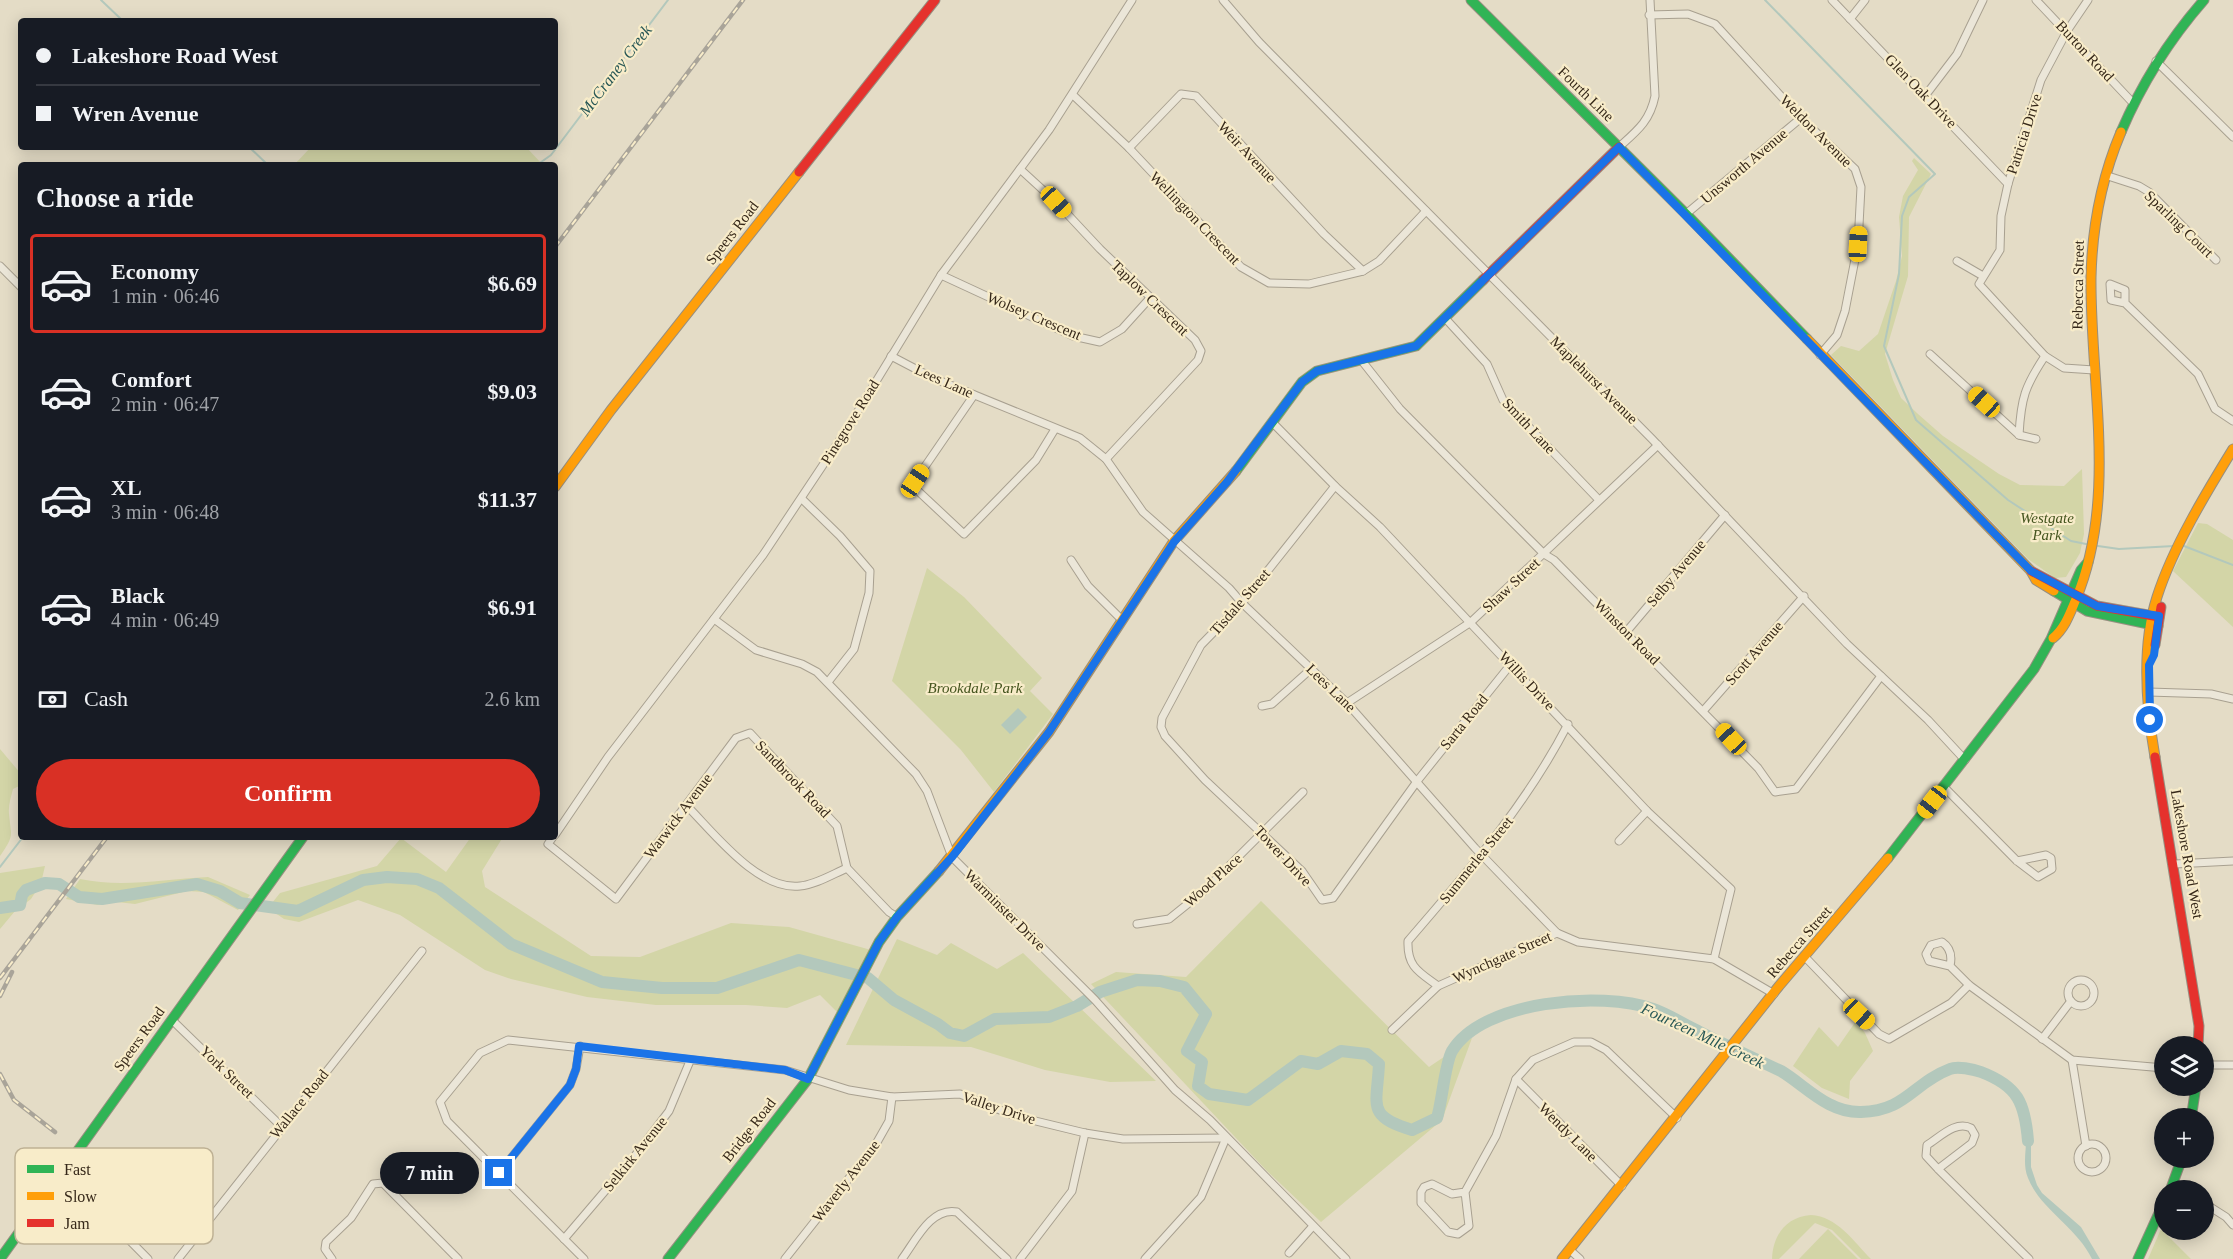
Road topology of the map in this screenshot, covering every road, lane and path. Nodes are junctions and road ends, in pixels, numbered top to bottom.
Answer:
1 (935, 0) edge
2 (1132, 0) edge
3 (1223, 0) edge
4 (1471, 0) edge
5 (1650, 0) edge
6 (1832, 0) edge
7 (1865, 0) edge
8 (1983, 0) edge
9 (2036, 0) edge
10 (2088, 0) edge
11 (2204, 0) edge
12 (1649, 15) junction
13 (1851, 19) junction
14 (2067, 31) junction
15 (2156, 61) junction
16 (1072, 95) junction
17 (1925, 96) junction
18 (2133, 103) junction
19 (1801, 118) junction
20 (2233, 137) edge
21 (1619, 147) junction
22 (1128, 148) junction
23 (1020, 169) junction
24 (2108, 176) junction
25 (2008, 184) junction
26 (1426, 211) junction
27 (1686, 214) junction
28 (2216, 260) dead end
29 (1957, 261) dead end
30 (0, 266) edge
31 (1363, 271) junction
32 (941, 274) junction
33 (1489, 274) junction
34 (1983, 276) junction
35 (18, 284) edge
36 (1150, 298) junction
37 (2125, 303) dead end
38 (1445, 318) junction
39 (1930, 354) dead end
40 (1820, 355) junction
41 (891, 356) junction
42 (2045, 356) junction
43 (1362, 361) junction
44 (2094, 370) junction
45 (974, 395) junction
46 (2233, 421) edge
47 (1272, 422) junction
48 (1055, 429) junction
49 (2019, 435) junction
50 (2036, 439) dead end
51 (1658, 446) junction
52 (2233, 449) edge
53 (1106, 459) junction
54 (558, 483) edge
55 (1335, 486) junction
56 (802, 499) junction
57 (1599, 500) junction
58 (1725, 515) junction
59 (1174, 542) junction
60 (1544, 554) junction
61 (1071, 560) dead end
62 (1804, 596) junction
63 (2073, 599) junction
64 (1242, 603) junction
65 (714, 619) junction
66 (1122, 620) junction
67 (2155, 621) junction
68 (1471, 622) junction
69 (1627, 631) junction
70 (1511, 664) junction
71 (1311, 669) junction
72 (1881, 676) junction
73 (828, 681) junction
74 (2149, 692) junction
75 (2233, 699) edge
76 (1347, 702) junction
77 (1262, 706) dead end
78 (1704, 710) junction
79 (1568, 724) junction
80 (1161, 727) joint
81 (743, 735) joint
82 (1965, 760) junction
83 (1418, 780) junction
84 (1944, 787) junction
85 (1304, 792) dead end
86 (687, 806) junction
87 (1647, 810) junction
88 (558, 830) edge
89 (1263, 833) junction
90 (301, 840) edge
91 (551, 840) edge
92 (1619, 841) dead end
93 (1483, 856) junction
94 (952, 857) junction
95 (2017, 861) junction
96 (2233, 861) edge
97 (2175, 864) junction
98 (847, 868) junction
99 (616, 899) joint
100 (897, 917) junction
101 (1137, 924) dead end
102 (1557, 933) junction
103 (422, 951) dead end
104 (1806, 958) junction
105 (1714, 959) junction
106 (1950, 966) dead end
107 (1969, 985) junction
108 (1438, 986) junction
109 (1774, 994) junction
110 (2071, 1001) dead end
111 (172, 1020) junction
112 (1392, 1030) dead end
113 (2199, 1036) edge
114 (2042, 1039) junction
115 (579, 1046) junction
116 (2072, 1060) junction
117 (690, 1061) junction
118 (2214, 1065) edge
119 (2233, 1065) edge
120 (2154, 1067) edge
121 (1515, 1078) junction
122 (808, 1079) junction
123 (892, 1097) junction
124 (1677, 1118) junction
125 (281, 1126) junction
126 (1085, 1133) junction
127 (1226, 1138) junction
128 (2086, 1146) junction
129 (79, 1148) edge
130 (1938, 1169) junction
131 (499, 1173) junction
132 (1622, 1186) junction
133 (1465, 1192) junction
134 (2214, 1209) edge
135 (213, 1214) edge
136 (2154, 1224) edge
137 (2233, 1225) edge
138 (1313, 1226) junction
139 (15, 1238) edge
140 (564, 1239) junction
141 (133, 1244) edge
142 (190, 1244) edge
143 (1570, 1250) junction
144 (1289, 1253) dead end
145 (0, 1259) edge
146 (148, 1259) edge
147 (178, 1259) edge
148 (332, 1259) edge
149 (458, 1259) edge
150 (584, 1259) edge
151 (668, 1259) edge
152 (785, 1259) edge
153 (902, 1259) edge
154 (1007, 1259) edge
155 (1020, 1259) edge
156 (1145, 1259) edge
157 (1346, 1259) edge
158 (1562, 1259) edge
159 (1580, 1259) edge
160 (2029, 1259) edge
161 (2138, 1259) edge

1 - 54 main road, Speers Road
2 - 16 street, Pinegrove Road
3 - 26 street, Maplehurst Avenue
4 - 21 main road, Fourth Line
5 - 12 street
6 - 13 street, Glen Oak Drive
7 - 13 street
8 - 17 street
9 - 14 street, Burton Road
10 - 14 street, Patricia Drive
11 - 15 main road, Rebecca Street
12 - 19 street, Weldon Avenue
12 - 21 street
13 - 17 street, Glen Oak Drive
14 - 18 street, Burton Road
14 - 25 street, Patricia Drive
15 - 18 main road, Rebecca Street
15 - 20 street
16 - 22 street, Wellington Crescent
16 - 23 street, Pinegrove Road
17 - 25 street, Glen Oak Drive
18 - 24 main road, Rebecca Street
19 - 27 street, Unsworth Avenue
19 - 40 street, Weldon Avenue
21 - 27 main road, Fourth Line
21 - 33 main road, Bridge Road
22 - 31 street, Wellington Crescent
22 - 31 street, Weir Avenue
23 - 32 street, Pinegrove Road
23 - 36 street, Taplow Crescent
24 - 28 street, Sparling Court
24 - 44 main road, Rebecca Street
25 - 34 street, Patricia Drive
26 - 31 street, Wellington Crescent
26 - 33 street, Maplehurst Avenue
27 - 40 main road, Fourth Line
29 - 34 street
30 - 35 street
32 - 36 street, Wolsey Crescent
32 - 41 street, Pinegrove Road
33 - 38 main road, Bridge Road
33 - 51 street, Maplehurst Avenue
34 - 42 street
36 - 53 street, Taplow Crescent
37 - 46 street
38 - 43 main road, Bridge Road
38 - 57 street, Smith Lane
39 - 49 street
40 - 63 main road, Fourth Line
41 - 45 street, Lees Lane
41 - 56 street, Pinegrove Road
42 - 44 street
42 - 49 street
43 - 47 main road, Bridge Road
43 - 60 street, Winston Road
44 - 63 main road, Rebecca Street
45 - 48 street, Lees Lane
45 - 48 street
47 - 55 street, Willis Drive
47 - 59 main road, Bridge Road
48 - 53 street, Lees Lane
49 - 50 street
51 - 57 street, Shaw Street
51 - 58 street, Maplehurst Avenue
52 - 67 main road, Lakeshore Road West
53 - 59 street, Lees Lane
55 - 64 street, Tisdale Street
55 - 68 street, Willis Drive
56 - 65 street, Pinegrove Road
56 - 73 street
57 - 60 street, Shaw Street
58 - 62 street, Maplehurst Avenue
58 - 69 street, Selby Avenue
59 - 64 street, Lees Lane
59 - 66 main road, Bridge Road
60 - 68 street, Shaw Street
60 - 69 street, Winston Road
61 - 66 street
62 - 72 street, Maplehurst Avenue
62 - 78 street, Scott Avenue
63 - 67 main road, Fourth Line
63 - 82 main road, Rebecca Street
64 - 71 street, Lees Lane
64 - 80 street, Tisdale Street
65 - 73 street, Warminster Drive
65 - 88 street, Pinegrove Road
66 - 94 main road, Bridge Road
67 - 74 main road, Lakeshore Road West
68 - 70 street, Willis Drive
68 - 76 street, Shaw Street
69 - 78 street, Winston Road
70 - 79 street, Willis Drive
70 - 83 street, Sarta Road
71 - 76 street, Lees Lane
71 - 77 street
72 - 78 street, Winston Road
72 - 82 street, Maplehurst Avenue
73 - 94 street, Warminster Drive
74 - 75 street
74 - 97 main road, Lakeshore Road West
76 - 83 street, Lees Lane
79 - 87 street, Willis Drive
79 - 93 street, Summerlea Street
80 - 89 street, Tower Drive
81 - 86 street, Warwick Avenue
81 - 98 street, Sandbrook Road
82 - 84 main road, Rebecca Street
83 - 89 street, Tower Drive
83 - 93 street, Lees Lane
84 - 95 street
84 - 104 main road, Rebecca Street
85 - 89 street, Wood Place
86 - 98 street
86 - 99 street, Warwick Avenue
87 - 92 street
87 - 105 street, Willis Drive
89 - 101 street, Wood Place
90 - 111 main road, Speers Road
91 - 99 street, Pinegrove Road
93 - 102 street, Lees Lane
93 - 108 street, Summerlea Street
94 - 100 main road, Bridge Road
94 - 127 street, Warminster Drive
95 - 95 street
96 - 97 street
97 - 113 main road, Lakeshore Road West
98 - 100 street
100 - 122 main road, Bridge Road
102 - 105 street, Lees Lane
102 - 108 street, Wynchgate Street
103 - 125 street, Wallace Road
104 - 107 street
104 - 109 main road, Rebecca Street
105 - 109 street, Lees Lane
106 - 107 street
107 - 114 street
108 - 112 street, Wynchgate Street
109 - 124 main road, Rebecca Street
110 - 114 street
111 - 125 street, York Street
111 - 129 main road, Speers Road
114 - 116 street
115 - 117 street, Valley Drive
115 - 131 street
115 - 131 street, Valley Drive
116 - 120 street
116 - 128 street
117 - 122 street, Valley Drive
117 - 140 street, Selkirk Avenue
118 - 119 street
121 - 124 street
121 - 132 street, Wendy Lane
121 - 133 street
122 - 123 street, Valley Drive
122 - 151 main road, Bridge Road
123 - 126 street, Valley Drive
123 - 152 street, Waverly Avenue
124 - 132 main road, Rebecca Street
125 - 135 street, Wallace Road
126 - 127 street
126 - 155 street
127 - 138 street, Warminster Drive
127 - 156 street
128 - 128 street
130 - 130 street
130 - 160 street
131 - 140 street
132 - 143 main road, Rebecca Street
133 - 133 street
134 - 137 street
136 - 161 main road
138 - 144 street
138 - 157 street, Warminster Drive
139 - 145 main road, Speers Road
140 - 150 street
141 - 146 street
142 - 147 street, Wallace Road
143 - 158 main road, Rebecca Street
143 - 159 street
148 - 149 street
153 - 154 street

